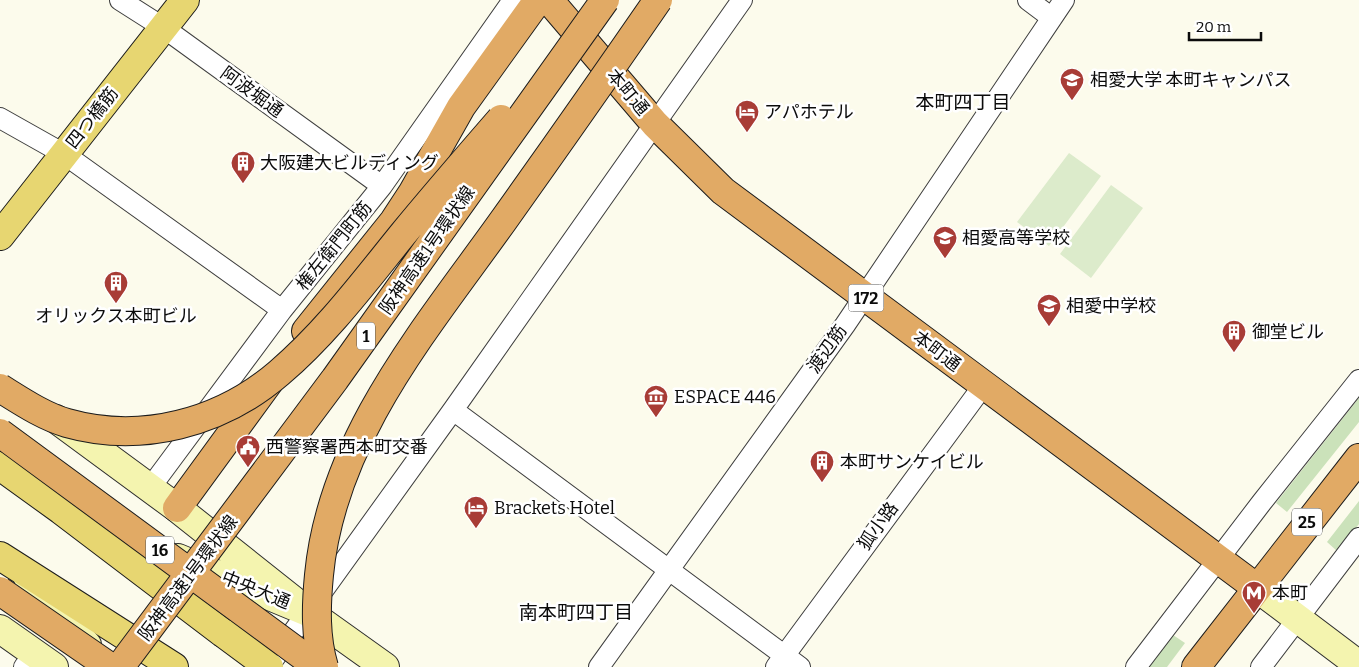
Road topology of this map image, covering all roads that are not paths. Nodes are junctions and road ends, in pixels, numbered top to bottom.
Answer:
1 (120, 0) edge
2 (186, 0) edge
3 (513, 0) edge
4 (538, 0) edge
5 (549, 0) edge
6 (604, 0) edge
7 (658, 0) edge
8 (742, 0) edge
9 (1028, 0) edge
10 (1064, 0) edge
11 (1052, 18) junction
12 (164, 28) junction
13 (0, 118) edge
14 (655, 124) junction
15 (64, 154) junction
16 (382, 186) junction
17 (0, 236) edge
18 (863, 296) junction
19 (282, 310) junction
20 (0, 378) edge
21 (1359, 380) edge
22 (983, 386) junction
23 (0, 388) edge
24 (453, 410) junction
25 (0, 434) edge
26 (1359, 458) edge
27 (0, 466) edge
28 (150, 488) junction
29 (177, 508) junction
30 (61, 510) junction
31 (1359, 538) edge
32 (1218, 559) junction
33 (10, 563) edge
34 (670, 569) junction
35 (1257, 588) junction
36 (0, 591) edge
37 (308, 612) junction
38 (1298, 619) junction
39 (0, 629) edge
40 (780, 661) edge
41 (38, 662) edge
42 (1359, 666) edge
43 (106, 667) edge
44 (110, 667) edge
45 (120, 667) edge
46 (174, 667) edge
47 (269, 667) edge
48 (318, 667) edge
49 (324, 667) edge
50 (384, 667) edge
51 (599, 667) edge
52 (800, 667) edge
53 (1136, 667) edge
54 (1196, 667) edge
55 (1261, 667) edge

1 - 12 street, 阿波堀通
2 - 12 main road, 四つ橋筋
3 - 16 street, 権左衛門町筋
4 - 29 highway
5 - 14 highway, 本町通 / 172
6 - 23 highway, bridge
6 - 45 highway, 阪神高速1号環状線 / 1, bridge
7 - 49 highway, bridge
8 - 14 street
9 - 11 street
10 - 11 street, 渡辺筋
11 - 18 street, 渡辺筋
12 - 15 main road, 四つ橋筋
12 - 16 street, 阿波堀通
13 - 15 street
14 - 18 highway, 本町通 / 172
14 - 24 street
15 - 17 main road, 四つ橋筋
15 - 19 street
16 - 19 street, 権左衛門町筋
18 - 22 highway, 本町通 / 172
18 - 34 street, 渡辺筋
19 - 28 street, 権左衛門町筋
20 - 28 street
21 - 32 street
22 - 32 highway, 本町通 / 172
22 - 40 street, 狐小路
24 - 34 street
24 - 37 street
25 - 48 highway, 16, bridge
26 - 35 highway, 25
27 - 30 main road, 中央大通
28 - 29 street
29 - 37 street
30 - 37 street, 中央大通
30 - 47 main road, 中央大通, bridge
31 - 38 street
32 - 35 highway, 本町通 / 172
32 - 53 street
33 - 43 street
33 - 46 main road
34 - 40 street
34 - 51 street, 渡辺筋
35 - 38 street, 本町通
35 - 54 highway, 25
36 - 44 highway, bridge
37 - 47 street
37 - 50 street, 中央大通
38 - 42 street, 本町通
38 - 55 street
39 - 41 street
40 - 52 street

